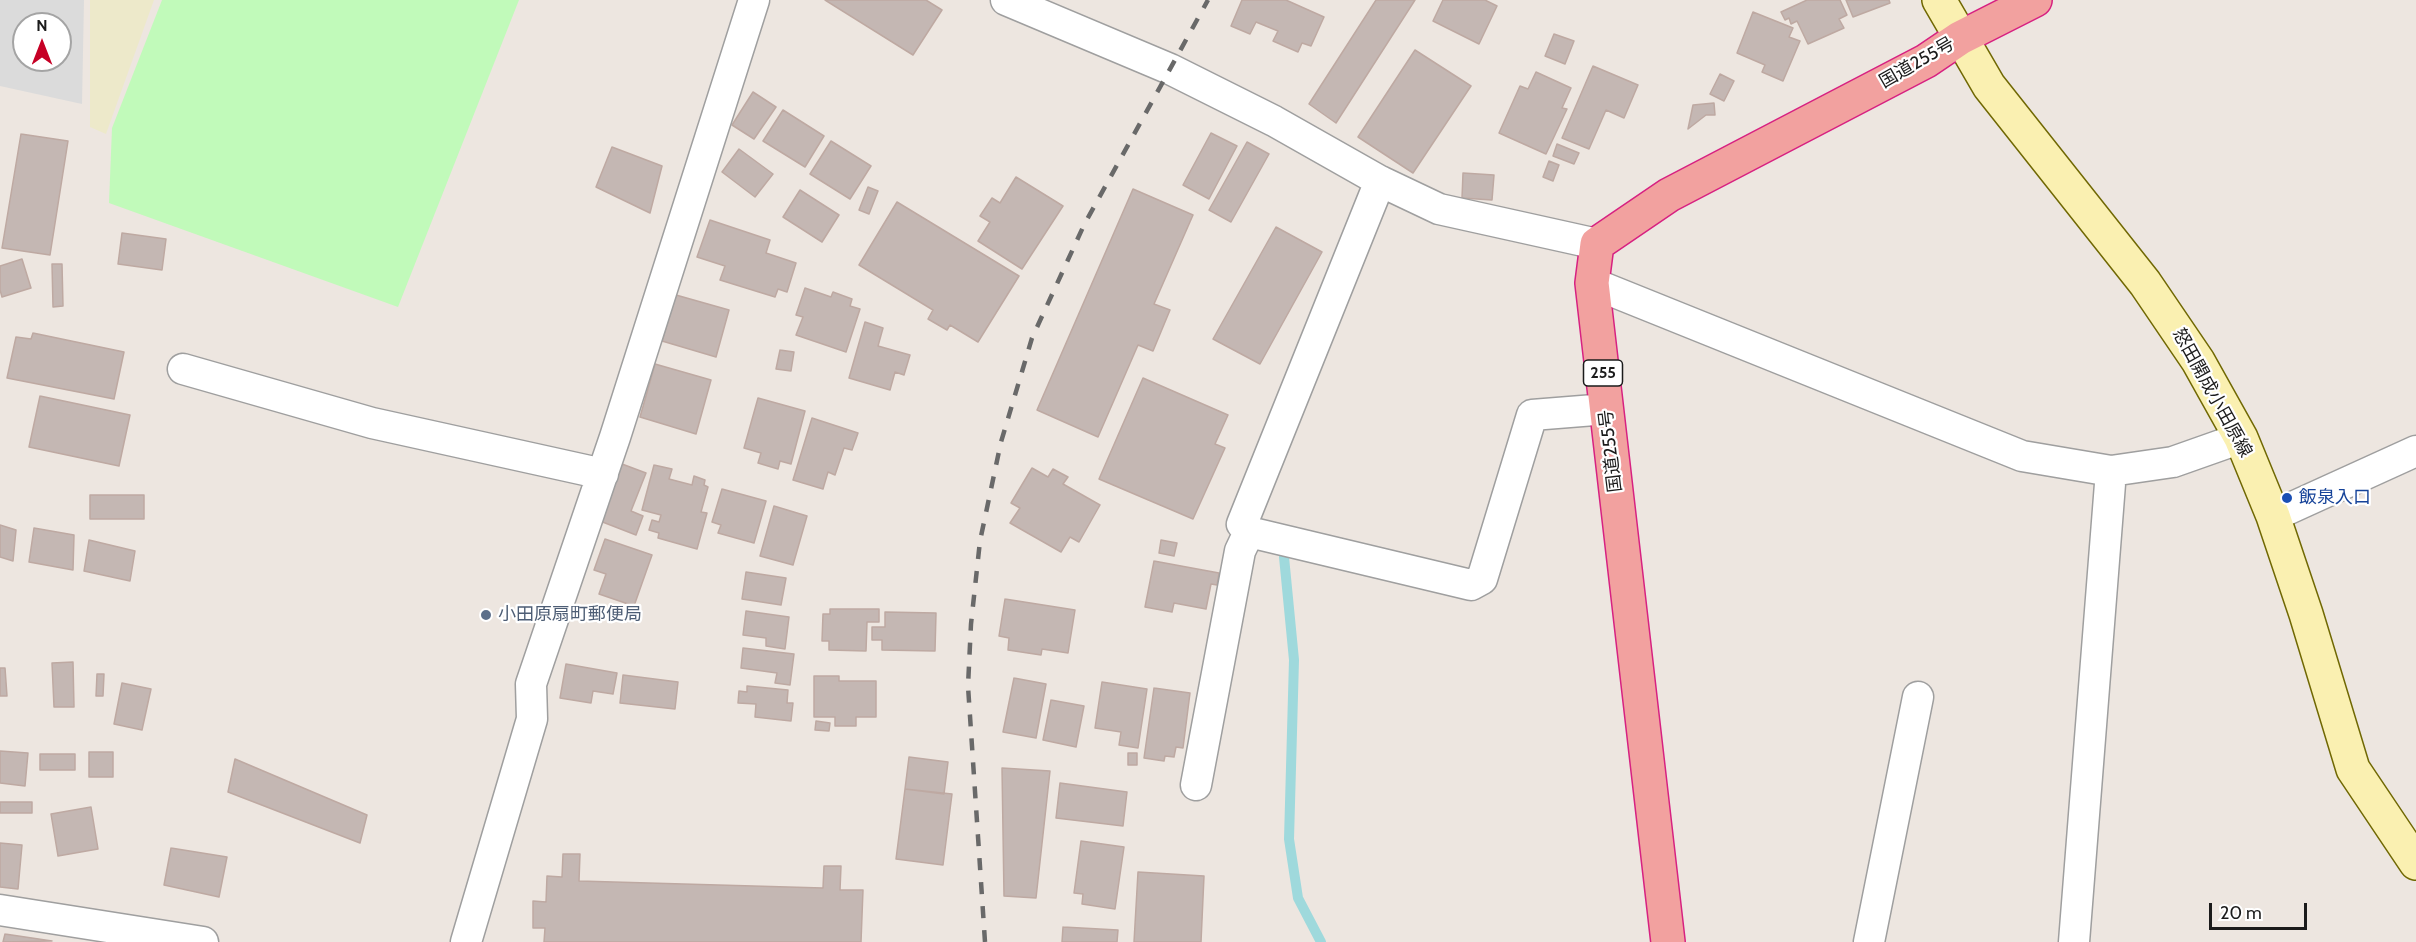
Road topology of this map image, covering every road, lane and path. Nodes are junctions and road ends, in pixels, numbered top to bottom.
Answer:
1 (754, 0) edge
2 (1006, 0) edge
3 (1939, 0) edge
4 (2036, 0) edge
5 (1960, 38) junction
6 (1380, 181) junction
7 (1597, 244) junction
8 (1592, 283) junction
9 (183, 369) dead end
10 (1607, 409) junction
11 (2241, 438) junction
12 (2416, 451) edge
13 (2111, 471) junction
14 (603, 474) junction
15 (2273, 516) junction
16 (1249, 532) junction
17 (1918, 697) dead end
18 (1196, 784) dead end
19 (2416, 863) edge
20 (0, 910) edge
21 (203, 942) edge
22 (466, 942) edge
23 (1668, 942) edge
24 (1869, 942) edge
25 (2074, 942) edge

1 - 14 street
2 - 6 street
3 - 5 main road, 怒田開成小田原線
4 - 5 highway, 国道255号
5 - 7 highway, 国道255号
5 - 11 main road, 怒田開成小田原線
6 - 7 street
6 - 16 street
7 - 8 highway, 国道255号 / 255
8 - 10 highway, 国道255号 / 255
8 - 13 street
9 - 14 street
10 - 16 street
10 - 23 highway, 国道255号 / 255
11 - 13 street
11 - 15 main road, 怒田開成小田原線
12 - 15 street
13 - 25 street
14 - 22 street
15 - 19 main road, 怒田開成小田原線
16 - 18 street
17 - 24 street
20 - 21 street

